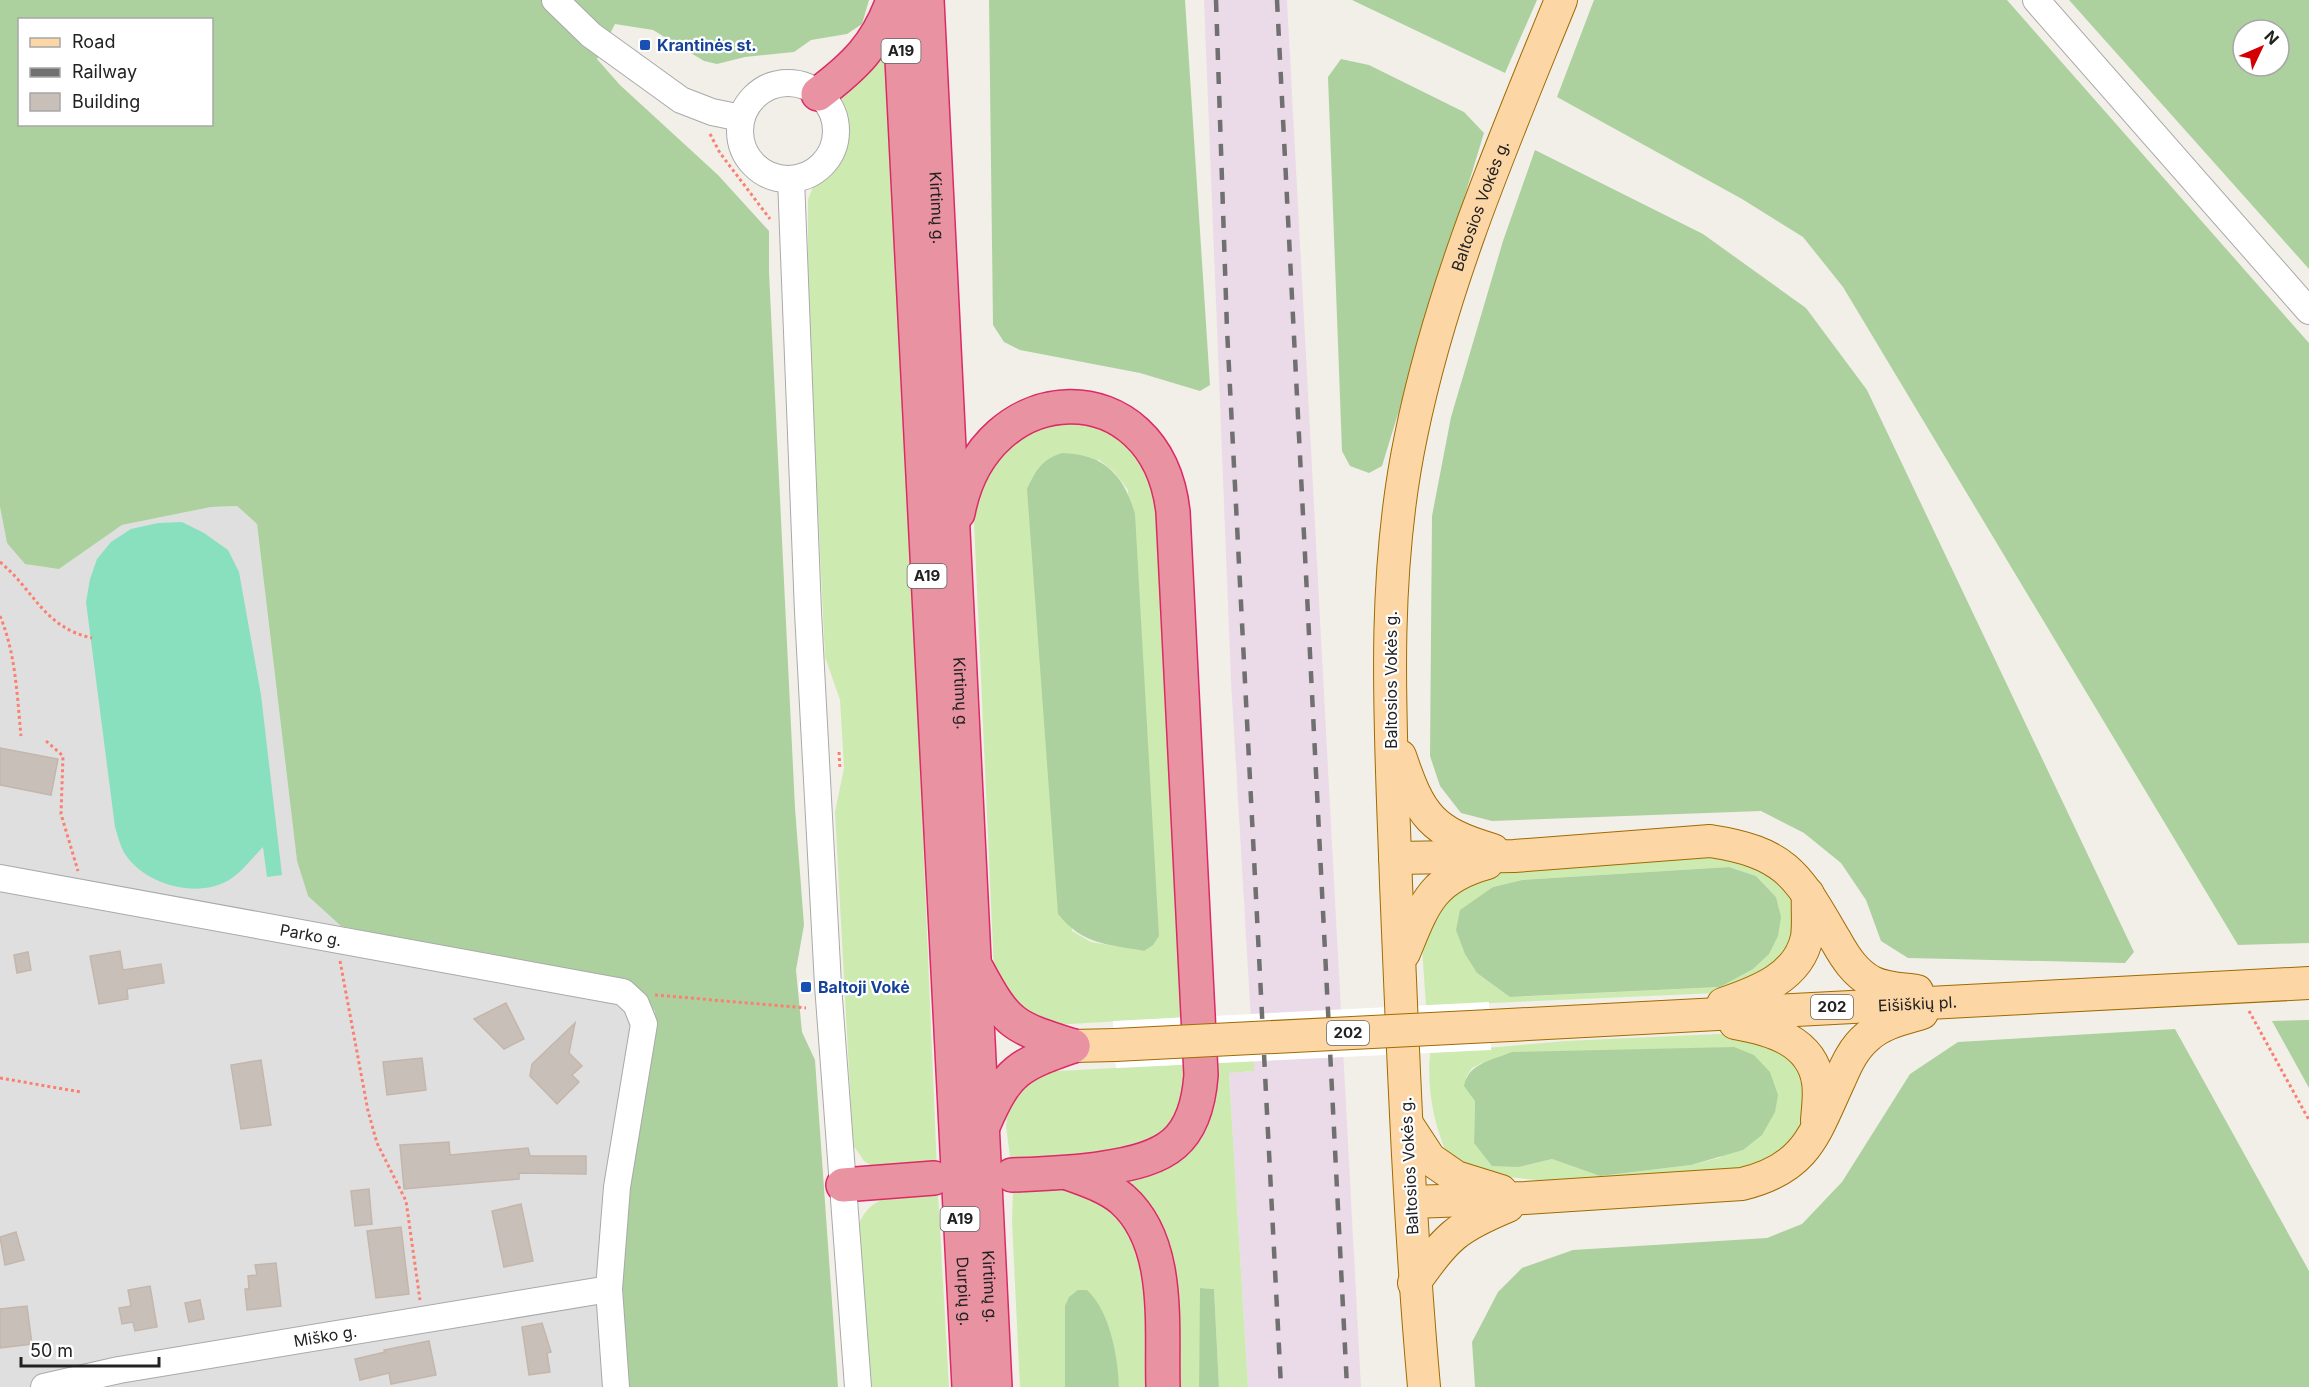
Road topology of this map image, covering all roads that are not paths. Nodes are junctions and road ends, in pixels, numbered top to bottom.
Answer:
1 (555, 0) edge
2 (893, 0) edge
3 (899, 0) edge
4 (927, 0) edge
5 (1562, 0) edge
6 (2036, 0) edge
7 (818, 94) junction
8 (741, 118) junction
9 (791, 179) junction
10 (2309, 310) edge
11 (952, 544) junction
12 (1389, 724) junction
13 (1514, 856) junction
14 (1395, 858) junction
15 (0, 878) edge
16 (1808, 894) junction
17 (973, 962) junction
18 (1399, 963) junction
19 (2309, 983) edge
20 (1972, 1000) junction
21 (1693, 1015) junction
22 (1073, 1046) junction
23 (951, 1051) joint
24 (1407, 1124) junction
25 (1817, 1126) junction
26 (982, 1129) junction
27 (1068, 1173) junction
28 (1012, 1175) dead end
29 (934, 1178) dead end
30 (843, 1185) junction
31 (1525, 1198) junction
32 (1412, 1202) junction
33 (1414, 1283) junction
34 (609, 1289) junction
35 (44, 1387) edge
36 (616, 1387) edge
37 (858, 1387) edge
38 (969, 1387) edge
39 (995, 1387) edge
40 (1163, 1387) edge
41 (1424, 1387) edge

1 - 8 street
2 - 7 highway
3 - 23 highway, Kirtimų g. / A19
4 - 11 highway, Kirtimų g. / A19
5 - 12 main road, Baltosios Vokės g.
6 - 10 street
7 - 8 street
7 - 9 street
8 - 9 street
9 - 30 street
11 - 17 highway, Kirtimų g. / A19
11 - 27 highway
12 - 13 main road
12 - 14 main road, Baltosios Vokės g.
13 - 14 main road
13 - 16 main road
13 - 18 main road
14 - 18 main road, Baltosios Vokės g.
15 - 34 street, Parko g.
16 - 20 main road
16 - 21 main road
17 - 22 highway
17 - 26 highway, Kirtimų g. / A19
18 - 24 main road, Baltosios Vokės g.
19 - 20 main road, Eišiškių pl. / 202
20 - 21 main road, Eišiškių pl. / 202
20 - 25 main road
21 - 22 main road, Eišiškių pl. / 202, bridge
21 - 25 main road
22 - 26 highway
23 - 38 highway, Durpių g. / A19
24 - 31 main road
24 - 32 main road, Baltosios Vokės g.
25 - 31 main road
26 - 39 highway, Kirtimų g. / A19
27 - 28 highway
27 - 40 highway
29 - 30 highway
30 - 37 street
31 - 32 main road
31 - 33 main road
32 - 33 main road, Baltosios Vokės g.
33 - 41 main road, Baltosios Vokės g.
34 - 35 street, Miško g.
34 - 36 street

